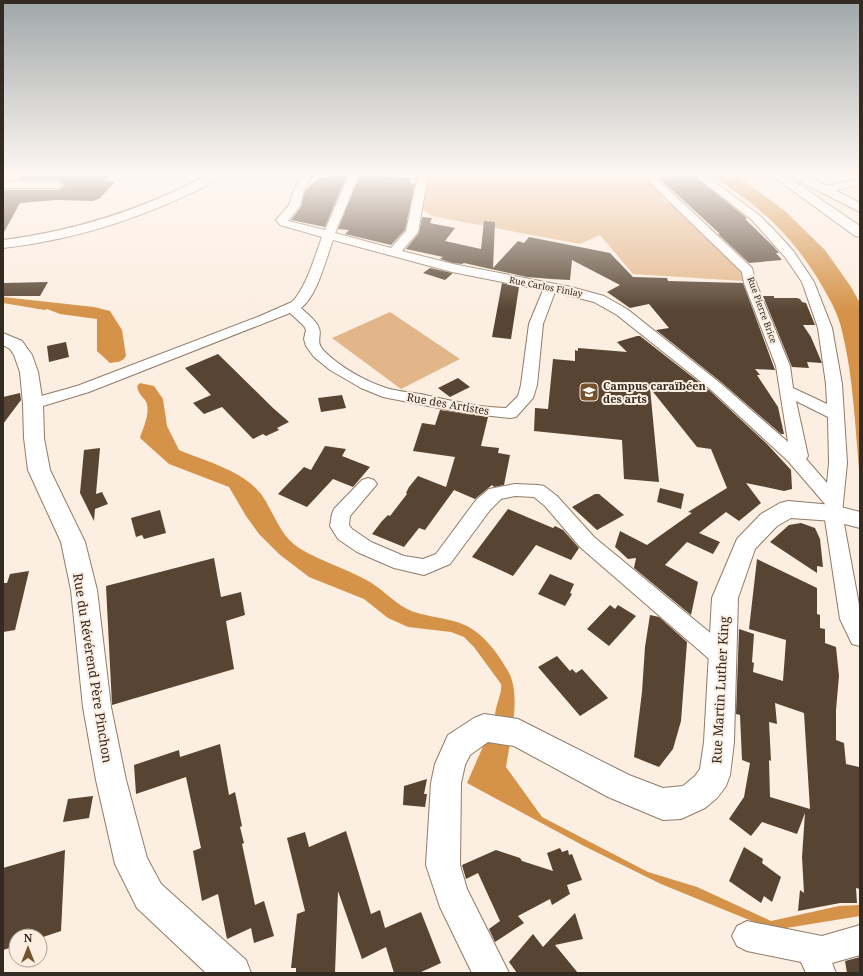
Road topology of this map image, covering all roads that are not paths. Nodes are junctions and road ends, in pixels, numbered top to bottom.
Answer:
1 (90, 221) edge
2 (109, 221) edge
3 (282, 221) edge
4 (335, 221) edge
5 (414, 221) edge
6 (695, 221) edge
7 (758, 221) edge
8 (844, 221) edge
9 (105, 222) junction
10 (82, 223) junction
11 (860, 232) edge
12 (3, 233) edge
13 (329, 234) junction
14 (3, 238) edge
15 (3, 244) edge
16 (3, 248) edge
17 (393, 253) junction
18 (551, 287) junction
19 (292, 308) junction
20 (3, 338) edge
21 (786, 390) junction
22 (33, 404) junction
23 (835, 414) junction
24 (796, 460) junction
25 (838, 463) junction
26 (368, 484) dead end
27 (844, 513) edge
28 (860, 637) edge
29 (723, 657) junction
30 (747, 936) dead end
31 (860, 940) edge
32 (816, 961) edge
33 (233, 973) edge
34 (491, 973) edge

1 - 10 main road
2 - 9 main road
3 - 13 street, Rue Carlos Finlay
4 - 13 street
5 - 17 street
6 - 21 street, Rue Pierre Brice
7 - 23 street
8 - 11 main road
9 - 15 main road
9 - 16 main road
10 - 12 main road
10 - 14 main road
13 - 17 street, Rue Carlos Finlay
13 - 19 street
17 - 18 street, Rue Carlos Finlay
18 - 19 street, Rue des Artistes
18 - 24 street, Rue Carlos Finlay
19 - 22 street
20 - 22 main road, Rue du Révérend Père Pinchon
21 - 23 street
21 - 24 street, Rue Pierre Brice
22 - 33 main road, Rue du Révérend Père Pinchon
23 - 25 street
24 - 25 street
24 - 27 street, Rue Carlos Finlay
25 - 27 street
26 - 29 street
27 - 28 street
27 - 29 main road, Rue Martin Luther King
29 - 34 main road, Rue Martin Luther King
30 - 32 street
31 - 32 street

